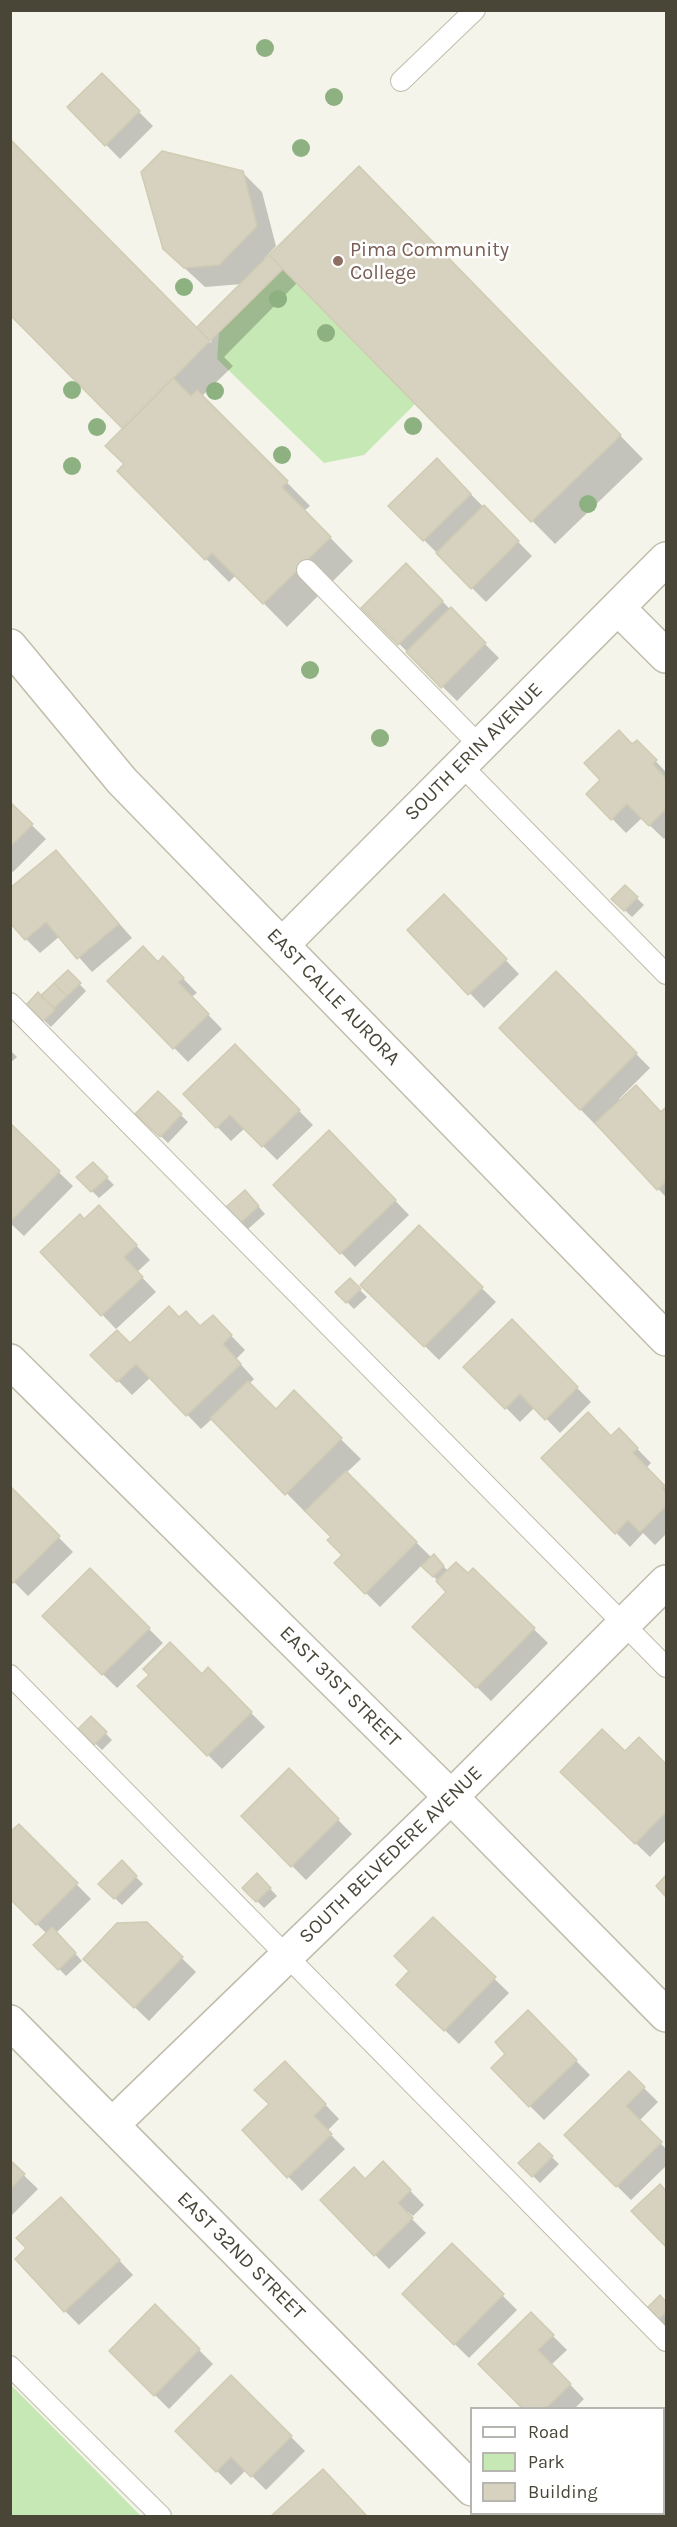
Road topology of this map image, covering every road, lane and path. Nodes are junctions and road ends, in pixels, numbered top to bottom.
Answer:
1 (475, 10) edge
2 (401, 81) dead end
3 (666, 559) edge
4 (307, 570) dead end
5 (618, 608) junction
6 (10, 646) edge
7 (666, 656) edge
8 (471, 755) junction
9 (282, 945) junction
10 (666, 974) edge
11 (10, 1003) edge
12 (666, 1340) edge
13 (10, 1361) edge
14 (666, 1582) edge
15 (624, 1624) junction
16 (666, 1667) edge
17 (10, 1676) edge
18 (451, 1797) junction
19 (287, 1956) junction
20 (666, 2015) edge
21 (10, 2022) edge
22 (112, 2125) junction
23 (666, 2341) edge
24 (10, 2366) edge
25 (470, 2488) edge
26 (161, 2517) edge

1 - 2 lane
3 - 5 street, SOUTH ERIN AVENUE
4 - 8 lane
5 - 7 street
5 - 8 street, SOUTH ERIN AVENUE
6 - 9 street, EAST CALLE AURORA
8 - 9 street, SOUTH ERIN AVENUE
8 - 10 lane
9 - 12 street, EAST CALLE AURORA
11 - 15 lane
13 - 18 street, EAST 31ST STREET
14 - 15 street, SOUTH BELVEDERE AVENUE
15 - 16 lane
15 - 18 street, SOUTH BELVEDERE AVENUE
17 - 19 lane
18 - 19 street, SOUTH BELVEDERE AVENUE
18 - 20 street, EAST 31ST STREET
19 - 22 street, SOUTH BELVEDERE AVENUE
19 - 23 lane
21 - 22 street, EAST 32ND STREET
22 - 25 street, EAST 32ND STREET
24 - 26 lane

